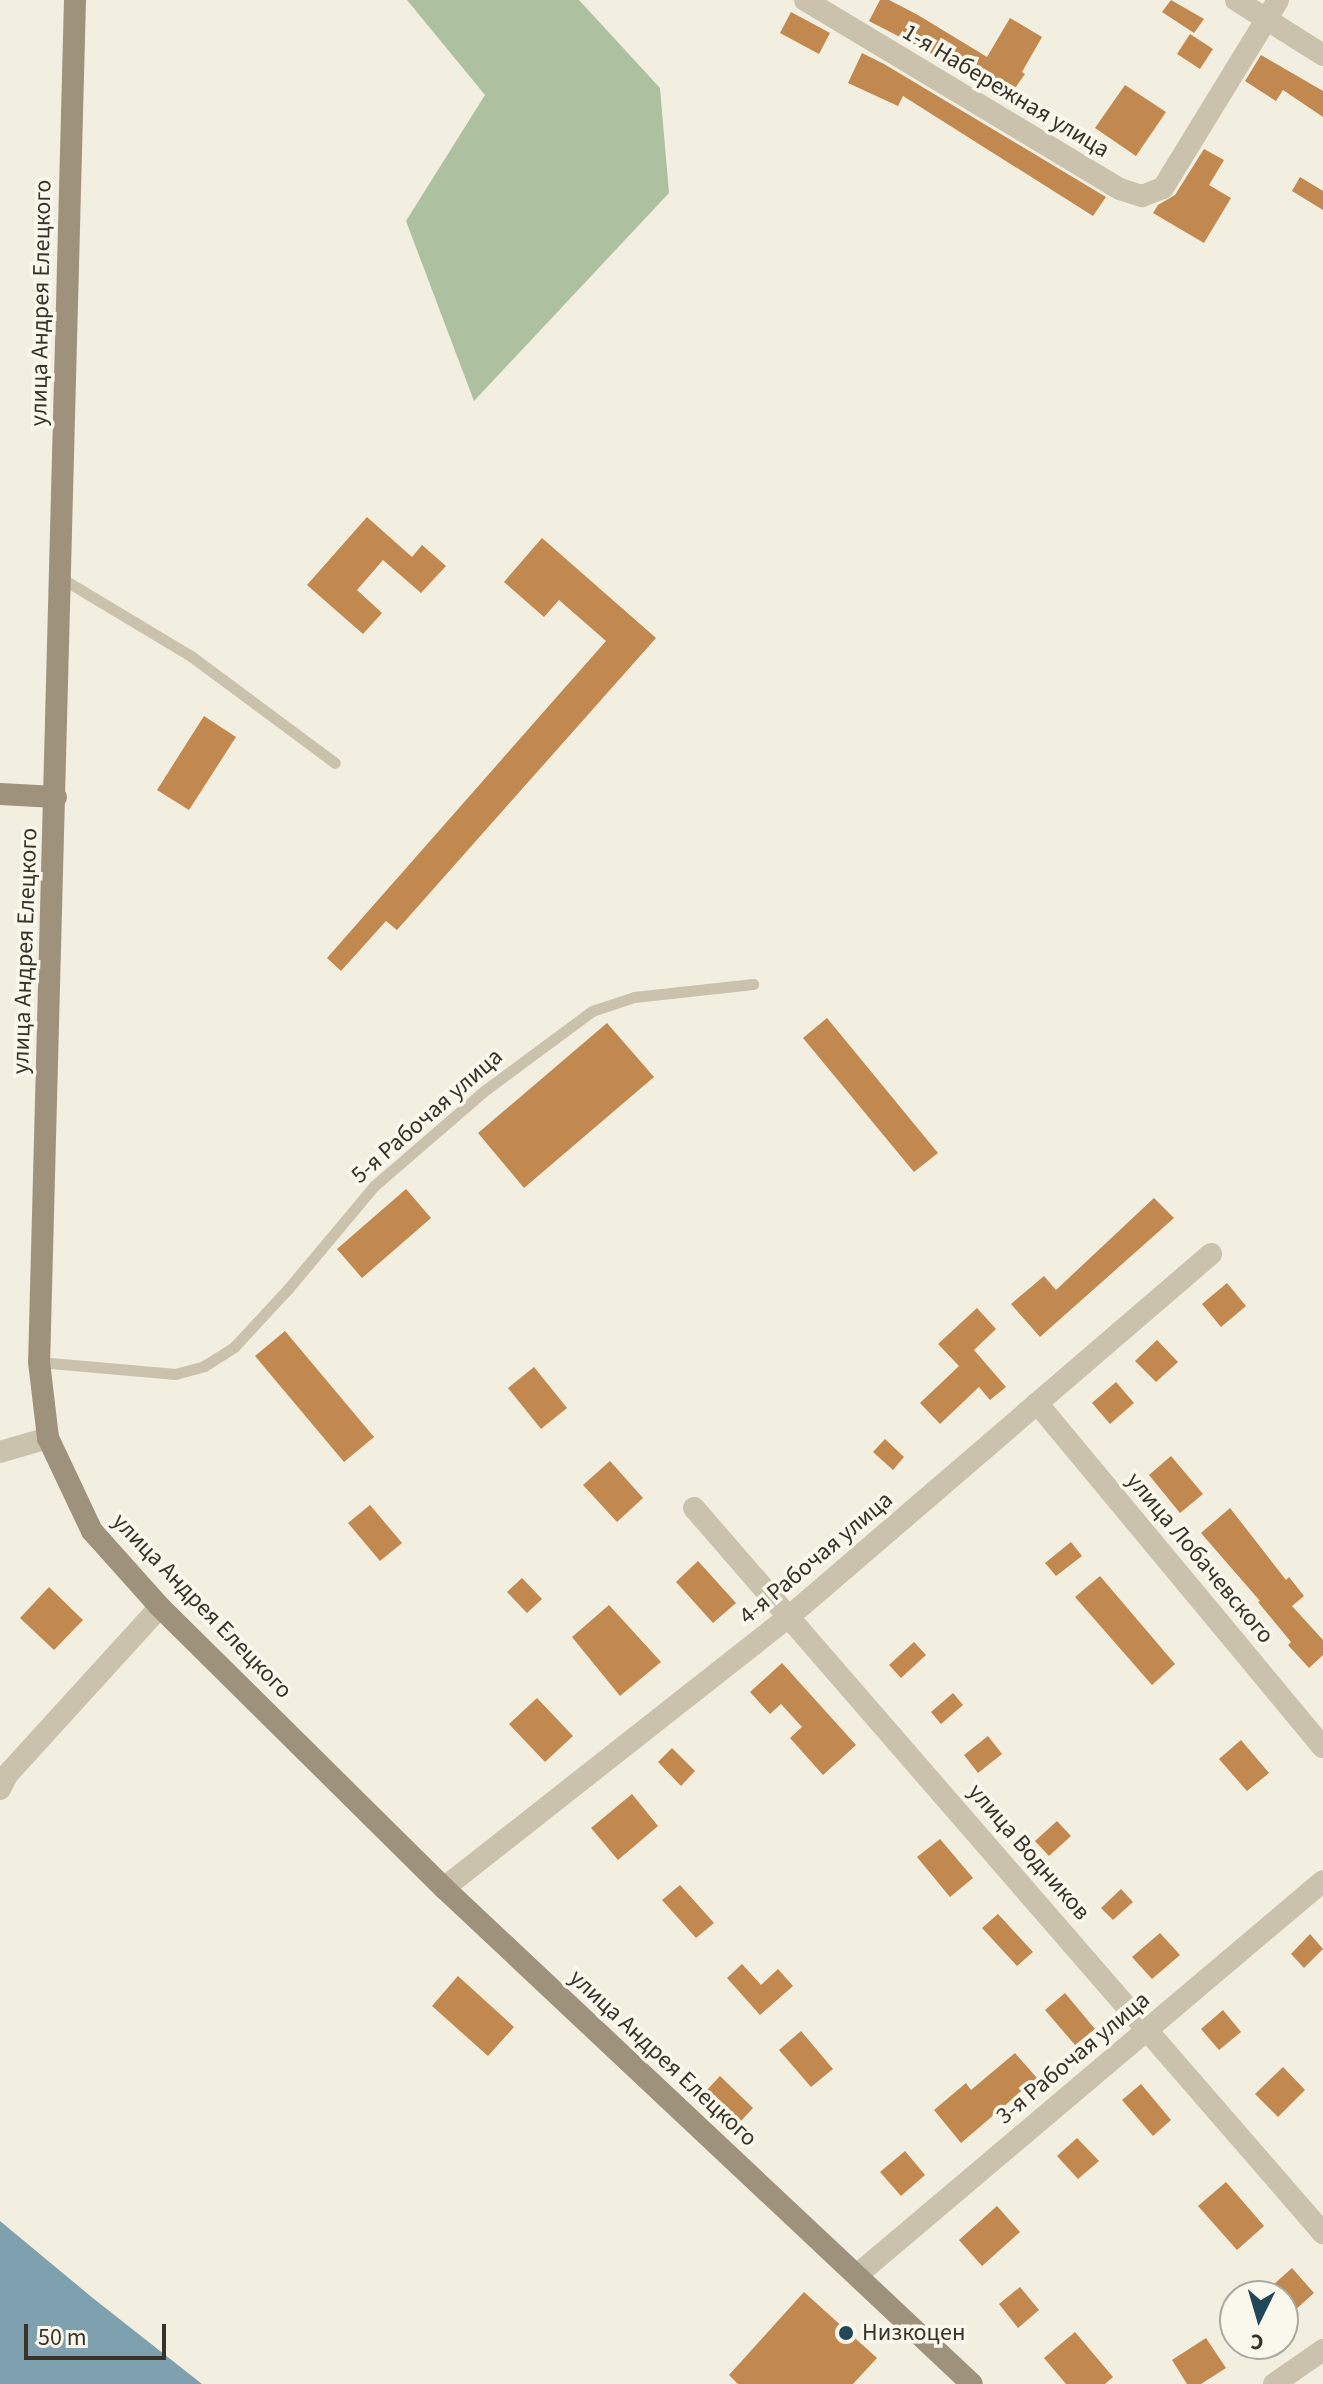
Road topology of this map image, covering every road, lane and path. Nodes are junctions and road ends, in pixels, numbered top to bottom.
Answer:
1 (75, 0) edge
2 (805, 0) edge
3 (1236, 0) edge
4 (1278, 0) edge
5 (1268, 21) junction
6 (1323, 55) edge
7 (61, 578) junction
8 (335, 763) dead end
9 (0, 794) edge
10 (56, 797) junction
11 (753, 984) dead end
12 (1211, 1254) dead end
13 (39, 1362) junction
14 (1037, 1403) junction
15 (48, 1438) junction
16 (0, 1452) edge
17 (694, 1508) dead end
18 (160, 1607) junction
19 (791, 1615) junction
20 (1323, 1747) edge
21 (0, 1789) edge
22 (1323, 1881) edge
23 (444, 1888) junction
24 (1148, 2030) junction
25 (1323, 2233) edge
26 (857, 2275) junction
27 (1323, 2350) edge
28 (972, 2384) edge
29 (1274, 2384) edge

1 - 7 main road, улица Андрея Елецкого
2 - 5 street, 1-я Набережная улица
3 - 5 street
4 - 5 street
5 - 6 street
7 - 8 lane
7 - 10 main road, улица Андрея Елецкого
9 - 10 main road
10 - 13 main road, улица Андрея Елецкого
11 - 13 lane, 5-я Рабочая улица
12 - 14 street, 4-я Рабочая улица
13 - 15 main road, улица Андрея Елецкого
14 - 19 street, 4-я Рабочая улица
14 - 20 street, улица Лобачевского
15 - 16 street
15 - 18 main road, улица Андрея Елецкого
17 - 19 street, улица Водников
18 - 21 street
18 - 23 main road, улица Андрея Елецкого
19 - 23 street, 4-я Рабочая улица
19 - 24 street, улица Водников
22 - 24 street, 3-я Рабочая улица
23 - 26 main road, улица Андрея Елецкого
24 - 25 street, улица Водников
24 - 26 street, 3-я Рабочая улица
26 - 28 main road, улица Андрея Елецкого
27 - 29 street

